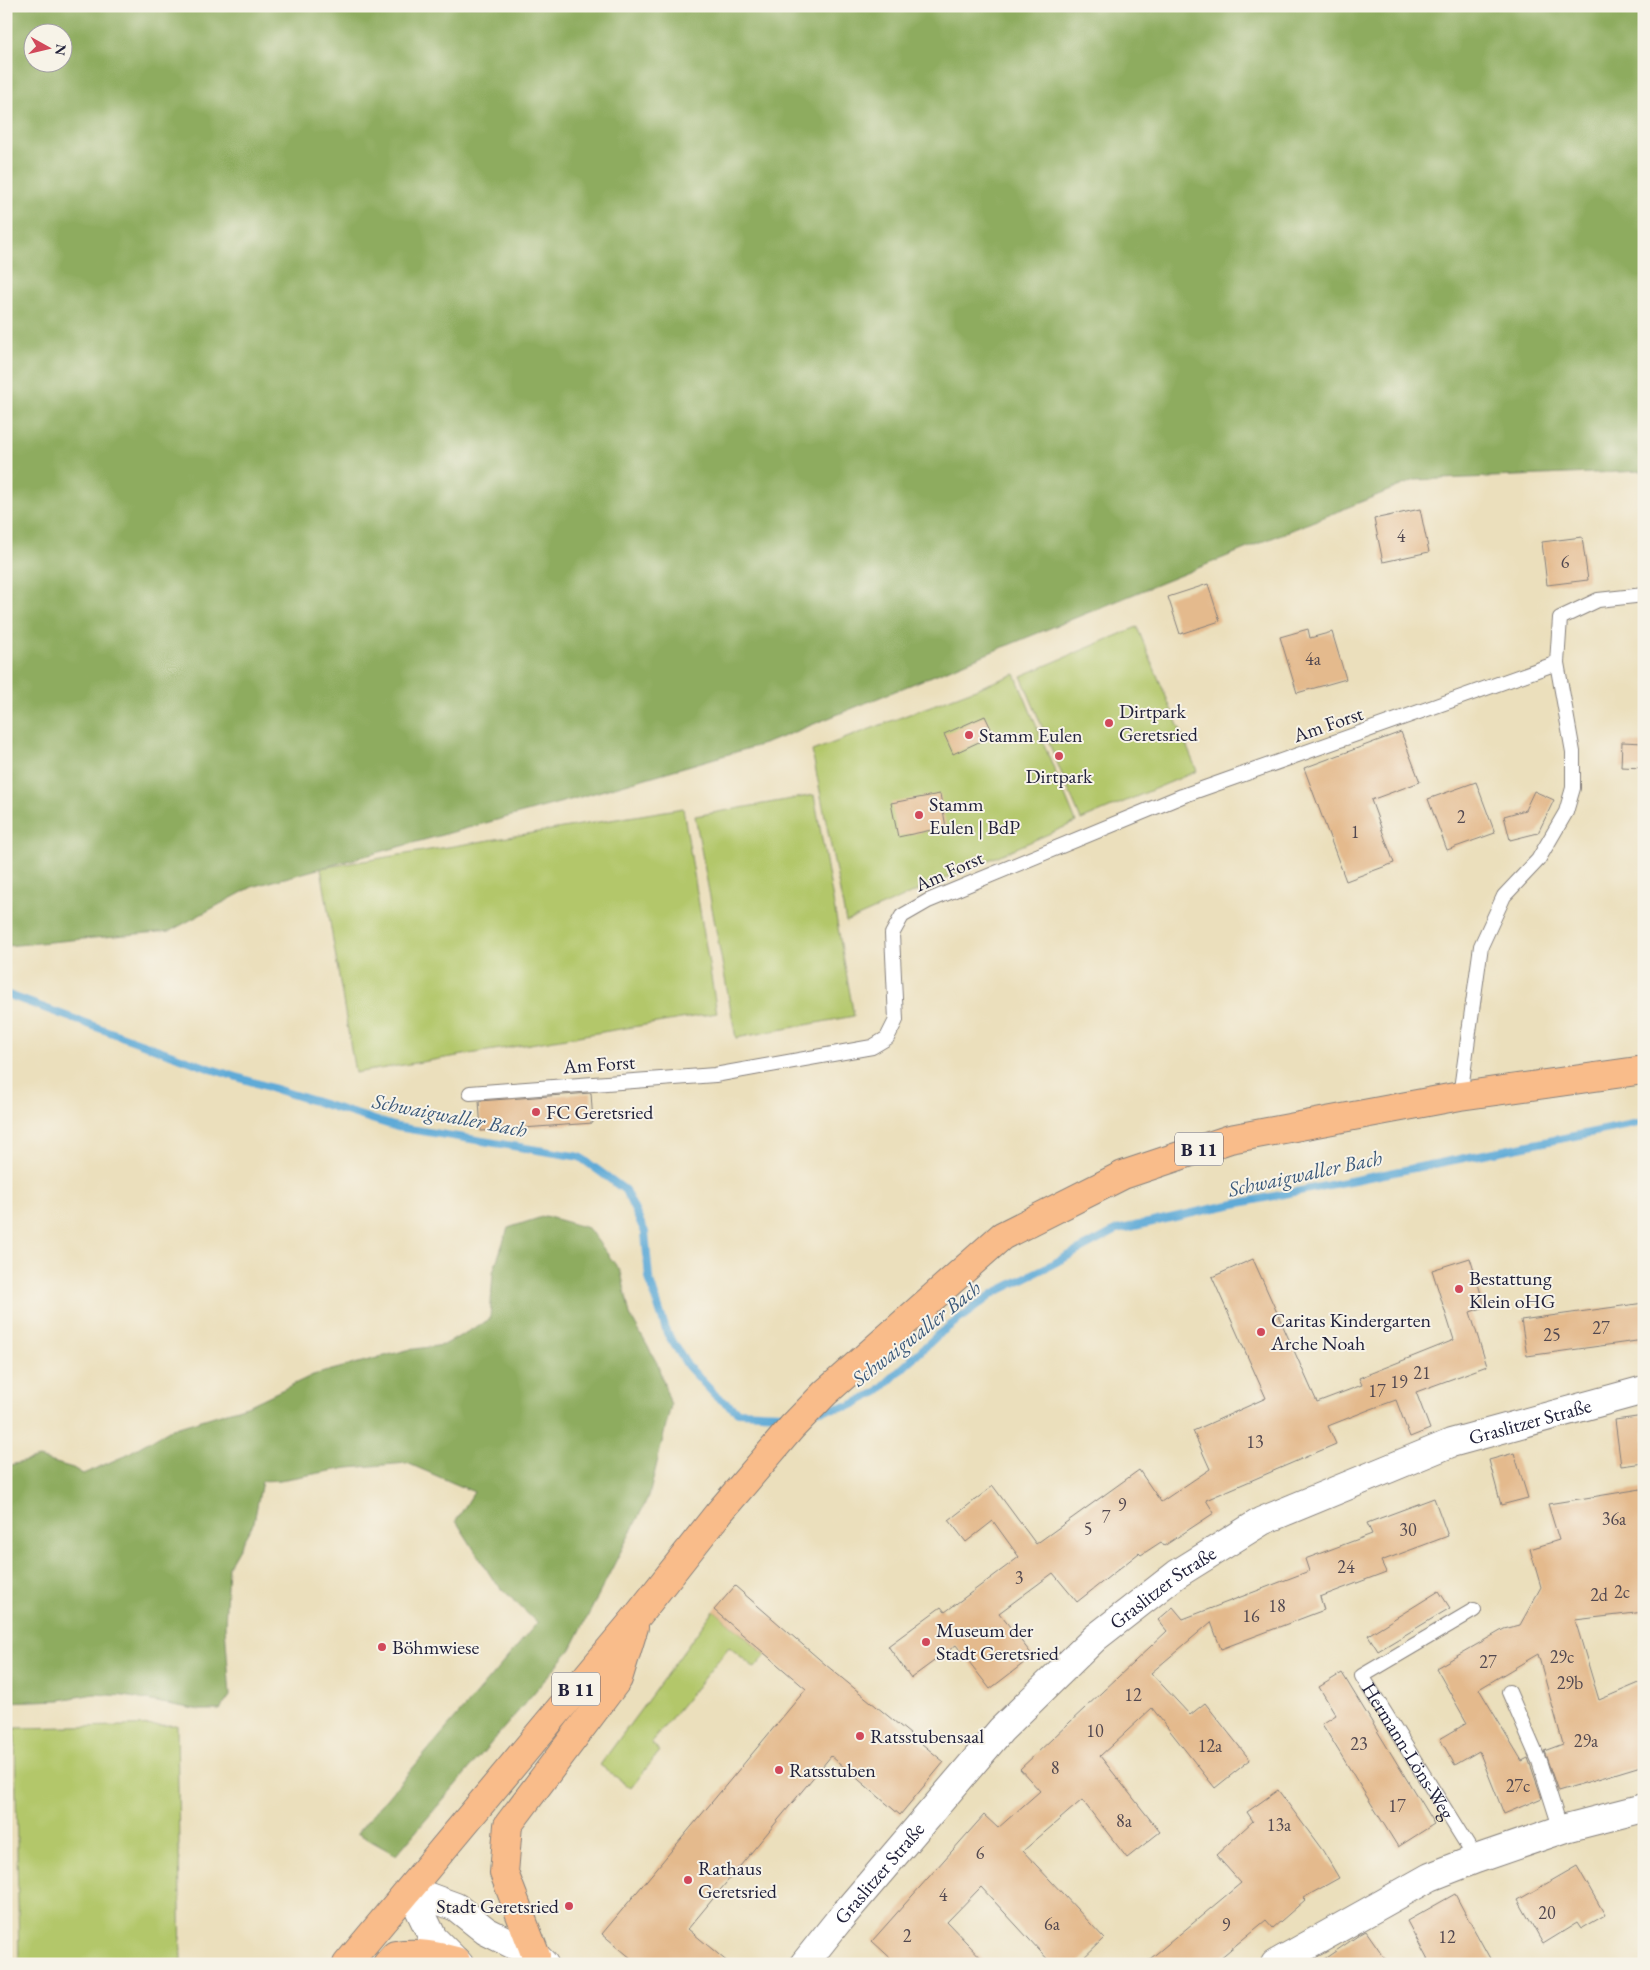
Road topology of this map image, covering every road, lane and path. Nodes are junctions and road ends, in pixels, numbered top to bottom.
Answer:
1 (1644, 595) edge
2 (1557, 663) junction
3 (1644, 1070) edge
4 (470, 1093) dead end
5 (1460, 1096) junction
6 (1644, 1390) edge
7 (1474, 1610) dead end
8 (639, 1614) junction
9 (1509, 1692) dead end
10 (1644, 1808) edge
11 (1561, 1830) junction
12 (1476, 1859) junction
13 (410, 1890) junction
14 (540, 1960) edge
15 (457, 1962) edge
16 (348, 1964) edge
17 (387, 1964) edge
18 (804, 1964) edge
19 (1276, 1964) edge

1 - 2 lane
2 - 4 lane, Am Forst
2 - 5 lane
3 - 5 main road, B 11
5 - 8 main road, B 11
6 - 18 street, Graslitzer Straße
7 - 12 lane, Hermann-Löns-Weg
8 - 13 main road, B 11
8 - 14 main road
9 - 11 lane
10 - 11 street
11 - 12 street
12 - 19 street
13 - 14 street
13 - 15 street
13 - 16 main road, B 11
15 - 17 main road

